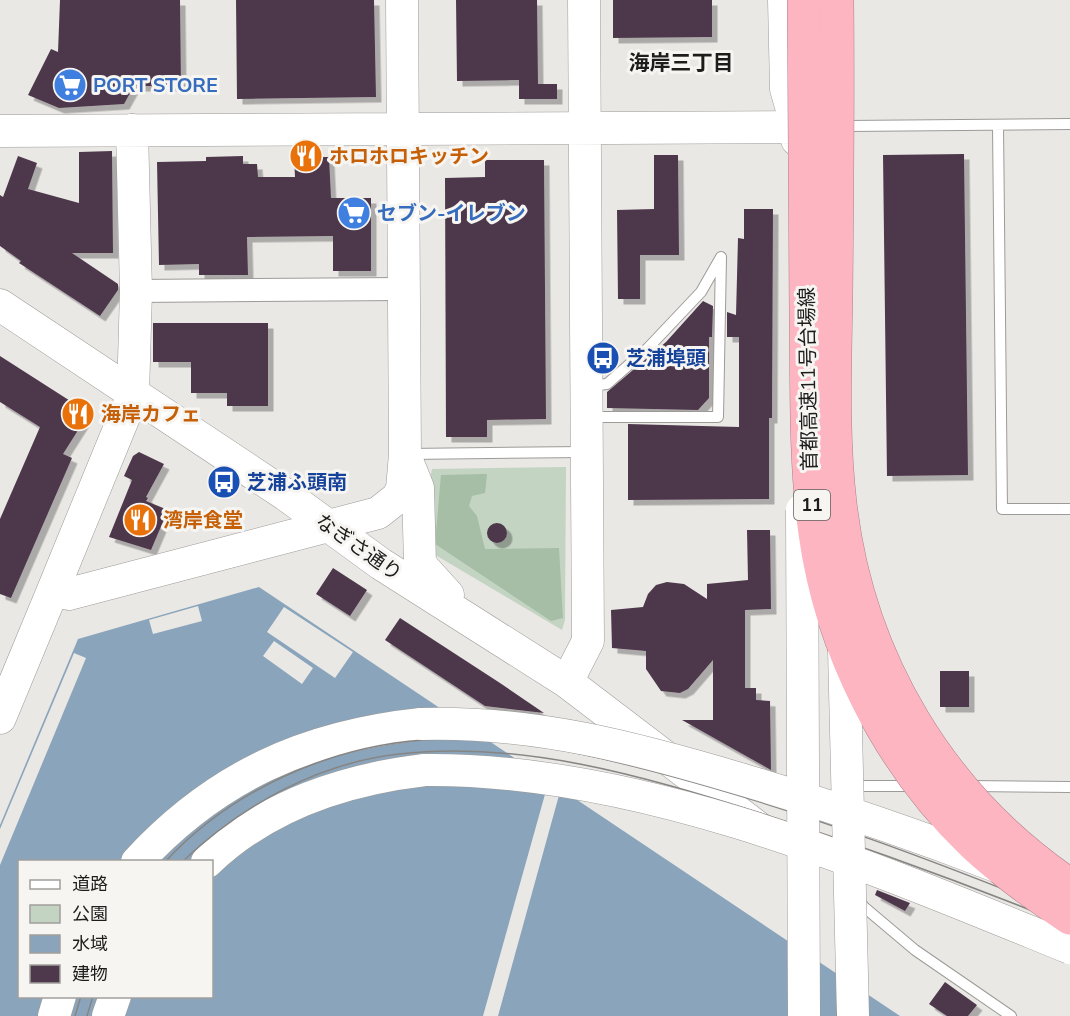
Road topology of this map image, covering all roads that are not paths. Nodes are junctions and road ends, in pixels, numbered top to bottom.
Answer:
1 (402, 0) edge
2 (584, 0) edge
3 (784, 0) edge
4 (799, 0) edge
5 (804, 0) edge
6 (836, 0) edge
7 (851, 0) edge
8 (1070, 124) edge
9 (998, 125) junction
10 (848, 126) junction
11 (797, 127) junction
12 (402, 128) junction
13 (585, 128) junction
14 (132, 130) junction
15 (0, 131) edge
16 (402, 289) junction
17 (136, 291) junction
18 (0, 304) edge
19 (586, 386) junction
20 (133, 395) junction
21 (587, 417) junction
22 (587, 452) junction
23 (405, 454) junction
24 (1070, 509) edge
25 (329, 527) junction
26 (53, 590) junction
27 (476, 624) junction
28 (567, 682) junction
29 (0, 718) edge
30 (854, 786) junction
31 (1070, 787) edge
32 (714, 794) junction
33 (139, 860) edge
34 (208, 860) edge
35 (834, 867) junction
36 (1070, 885) edge
37 (1070, 894) edge
38 (1070, 918) edge
39 (1070, 948) edge
40 (59, 998) edge
41 (115, 998) edge
42 (54, 1016) edge
43 (108, 1016) edge
44 (804, 1016) edge
45 (853, 1016) edge
46 (1011, 1016) edge

1 - 12 street
2 - 13 street
3 - 11 street
4 - 44 street, bridge
5 - 38 highway, 首都高速11号台場線 / 11, bridge
6 - 36 highway, 首都高速11号台場線 / 11, bridge
6 - 45 street, bridge
7 - 10 street
8 - 9 lane
9 - 10 lane
9 - 24 lane
10 - 11 street
10 - 30 street
11 - 13 street
11 - 32 street
12 - 13 street
12 - 14 street
12 - 16 street
13 - 19 street
14 - 15 street
14 - 17 street
16 - 17 street
16 - 23 street
17 - 20 street
18 - 20 street, なぎさ通り
19 - 21 street
19 - 21 lane
20 - 25 street, なぎさ通り
20 - 26 street
21 - 22 street
22 - 23 lane
22 - 28 street
23 - 25 street
23 - 27 street
25 - 26 street
25 - 27 street, なぎさ通り
26 - 29 street
27 - 28 street, なぎさ通り
28 - 32 street, なぎさ通り
30 - 31 lane
30 - 35 street
32 - 35 street, なぎさ通り
33 - 37 street, bridge
34 - 39 street, bridge
35 - 46 lane
40 - 42 street
41 - 43 street

